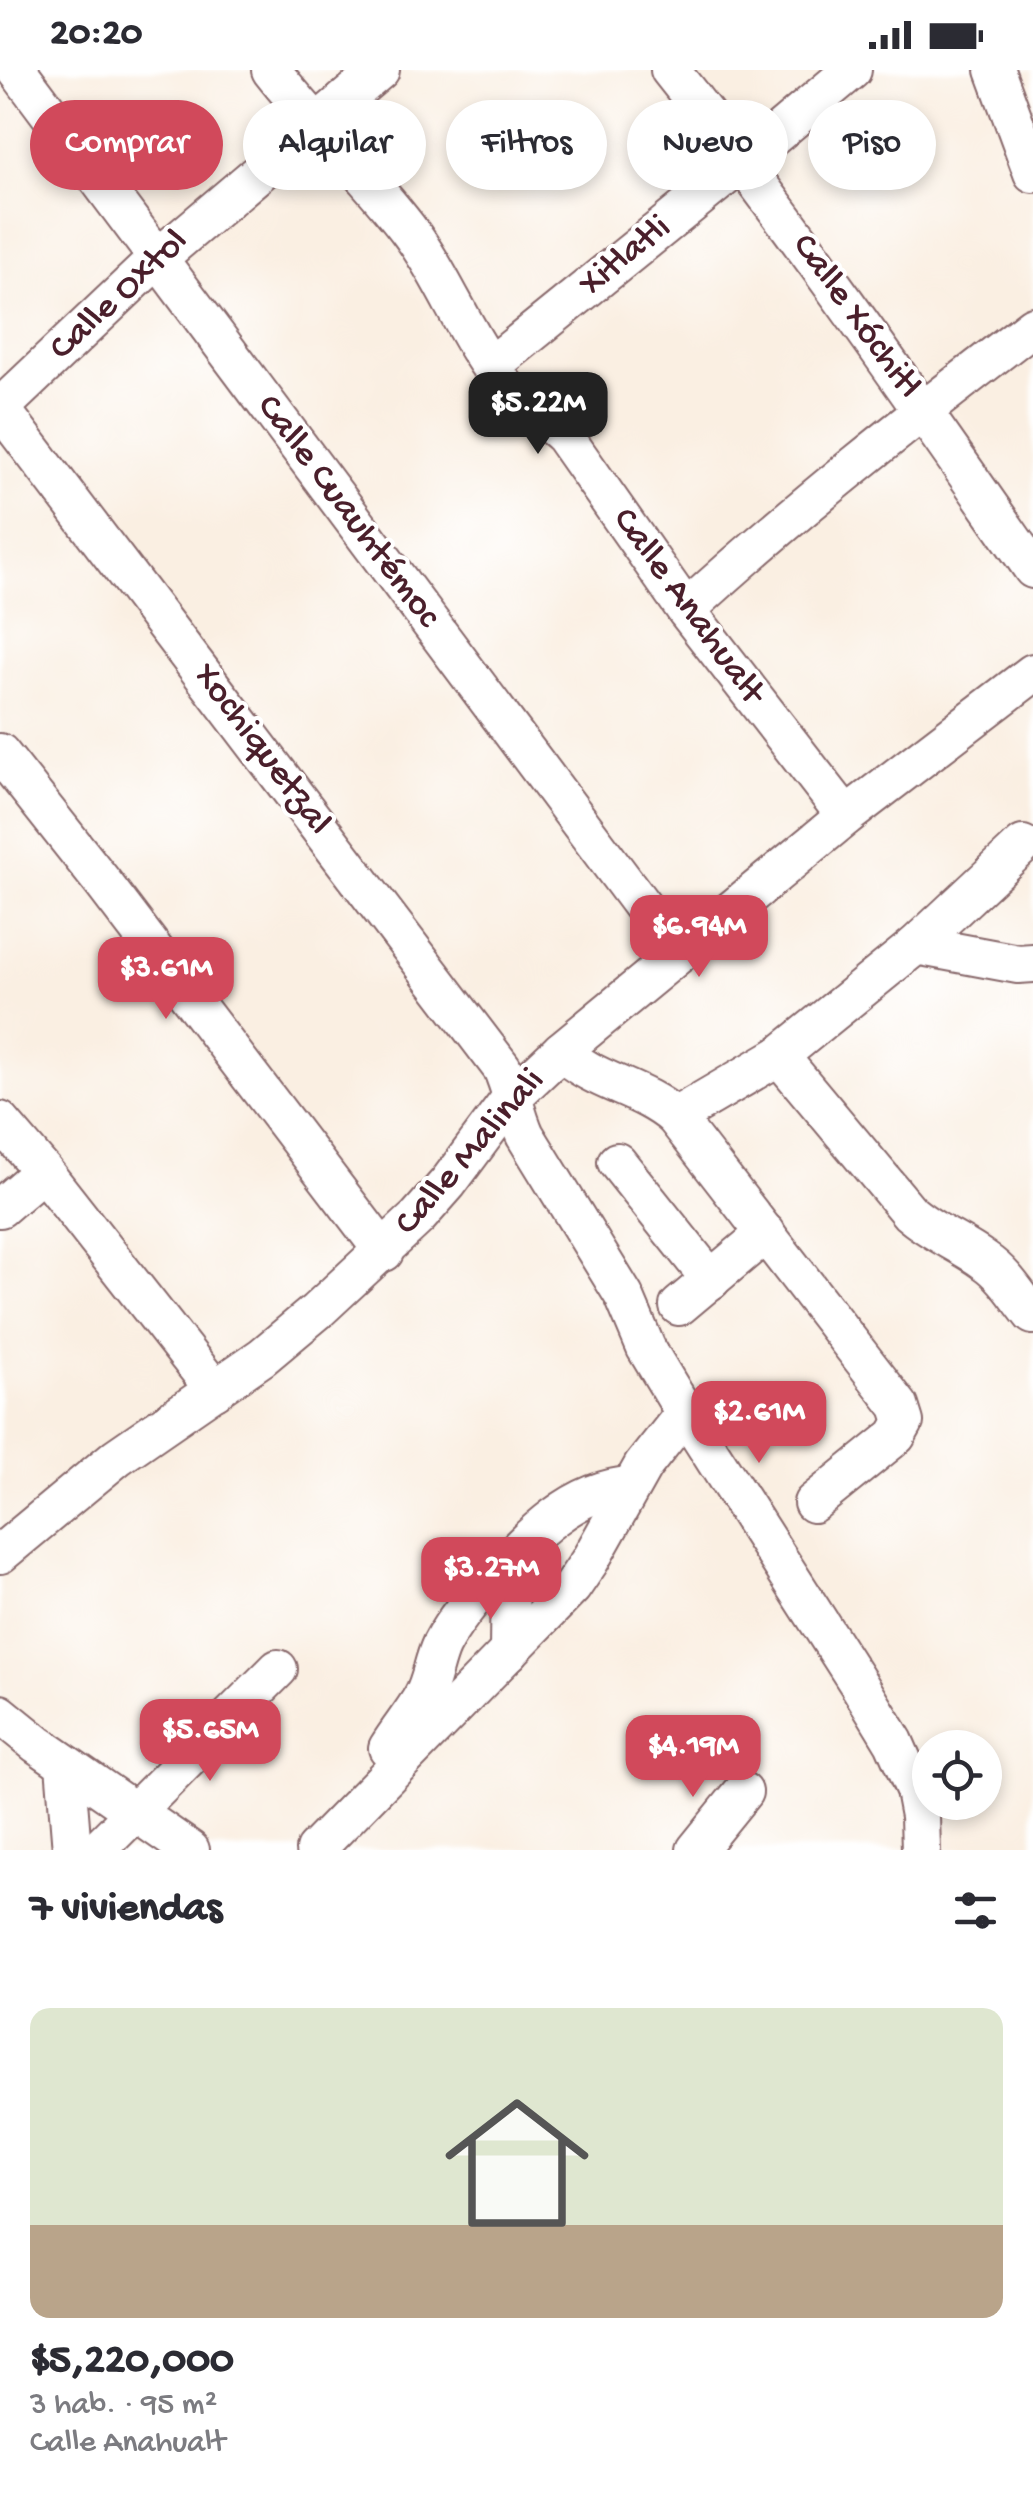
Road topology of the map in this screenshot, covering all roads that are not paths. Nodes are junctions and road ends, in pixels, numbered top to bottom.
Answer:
1 (17, 70) edge
2 (271, 70) edge
3 (380, 70) edge
4 (670, 70) edge
5 (852, 70) edge
6 (995, 70) edge
7 (296, 100) edge
8 (344, 100) edge
9 (694, 100) edge
10 (788, 124) edge
11 (1033, 172) edge
12 (243, 185) edge
13 (376, 190) edge
14 (708, 190) edge
15 (763, 190) edge
16 (157, 259) junction
17 (1033, 326) edge
18 (491, 366) junction
19 (0, 408) edge
20 (922, 410) junction
21 (1033, 569) edge
22 (686, 610) junction
23 (1033, 673) edge
24 (0, 753) edge
25 (846, 816) junction
26 (1023, 845) dead end
27 (916, 945) junction
28 (678, 954) junction
29 (1033, 963) edge
30 (561, 1051) junction
31 (779, 1056) junction
32 (512, 1097) junction
33 (675, 1117) junction
34 (0, 1121) edge
35 (616, 1162) dead end
36 (43, 1170) junction
37 (0, 1208) edge
38 (766, 1232) junction
39 (384, 1252) junction
40 (710, 1280) junction
41 (679, 1306) dead end
42 (1033, 1315) edge
43 (215, 1390) junction
44 (685, 1413) junction
45 (631, 1486) junction
46 (813, 1503) dead end
47 (0, 1554) edge
48 (510, 1558) junction
49 (509, 1652) junction
50 (278, 1669) dead end
51 (0, 1714) edge
52 (65, 1764) junction
53 (382, 1780) junction
54 (743, 1792) dead end
55 (134, 1812) junction
56 (72, 1850) edge
57 (97, 1850) edge
58 (190, 1850) edge
59 (315, 1850) edge
60 (696, 1850) edge
61 (921, 1850) edge

1 - 16 street, Calle Cuauhtémoc
2 - 7 street, Calle Anahualt
3 - 8 street, Calle Oxtol
4 - 9 street, Calle Xóchitl
5 - 10 street, Xitlatli
6 - 11 street
12 - 16 street, Calle Oxtol
13 - 18 street, Calle Anahualt
14 - 18 street, Xitlatli
15 - 20 street, Calle Xóchitl
16 - 19 street, Calle Oxtol
16 - 28 street, Calle Cuauhtémoc
17 - 20 street
18 - 22 street, Calle Anahualt
19 - 32 street, Xochiquetzal
20 - 21 street, Calle Xóchitl
20 - 22 street
22 - 25 street, Calle Anahualt
23 - 25 street, Calle Malinali
24 - 39 street
25 - 28 street, Calle Malinali
26 - 27 street
27 - 29 street
27 - 31 street
28 - 30 street, Calle Malinali
30 - 32 street, Calle Malinali
30 - 33 street
31 - 33 street
31 - 42 street
32 - 39 street, Calle Malinali
32 - 44 street, Xochiquetzal
33 - 38 street
34 - 36 street
35 - 40 street
36 - 37 street
36 - 43 street
38 - 40 street
38 - 46 street
39 - 43 street, Calle Malinali
40 - 41 street
43 - 47 street, Calle Malinali
44 - 45 street
44 - 61 street, Xochiquetzal
45 - 48 street
45 - 49 street
48 - 49 street
48 - 53 street
49 - 53 street
50 - 55 street
51 - 52 street
52 - 55 street
52 - 56 street
53 - 59 street
54 - 60 street
55 - 57 street
55 - 58 street

